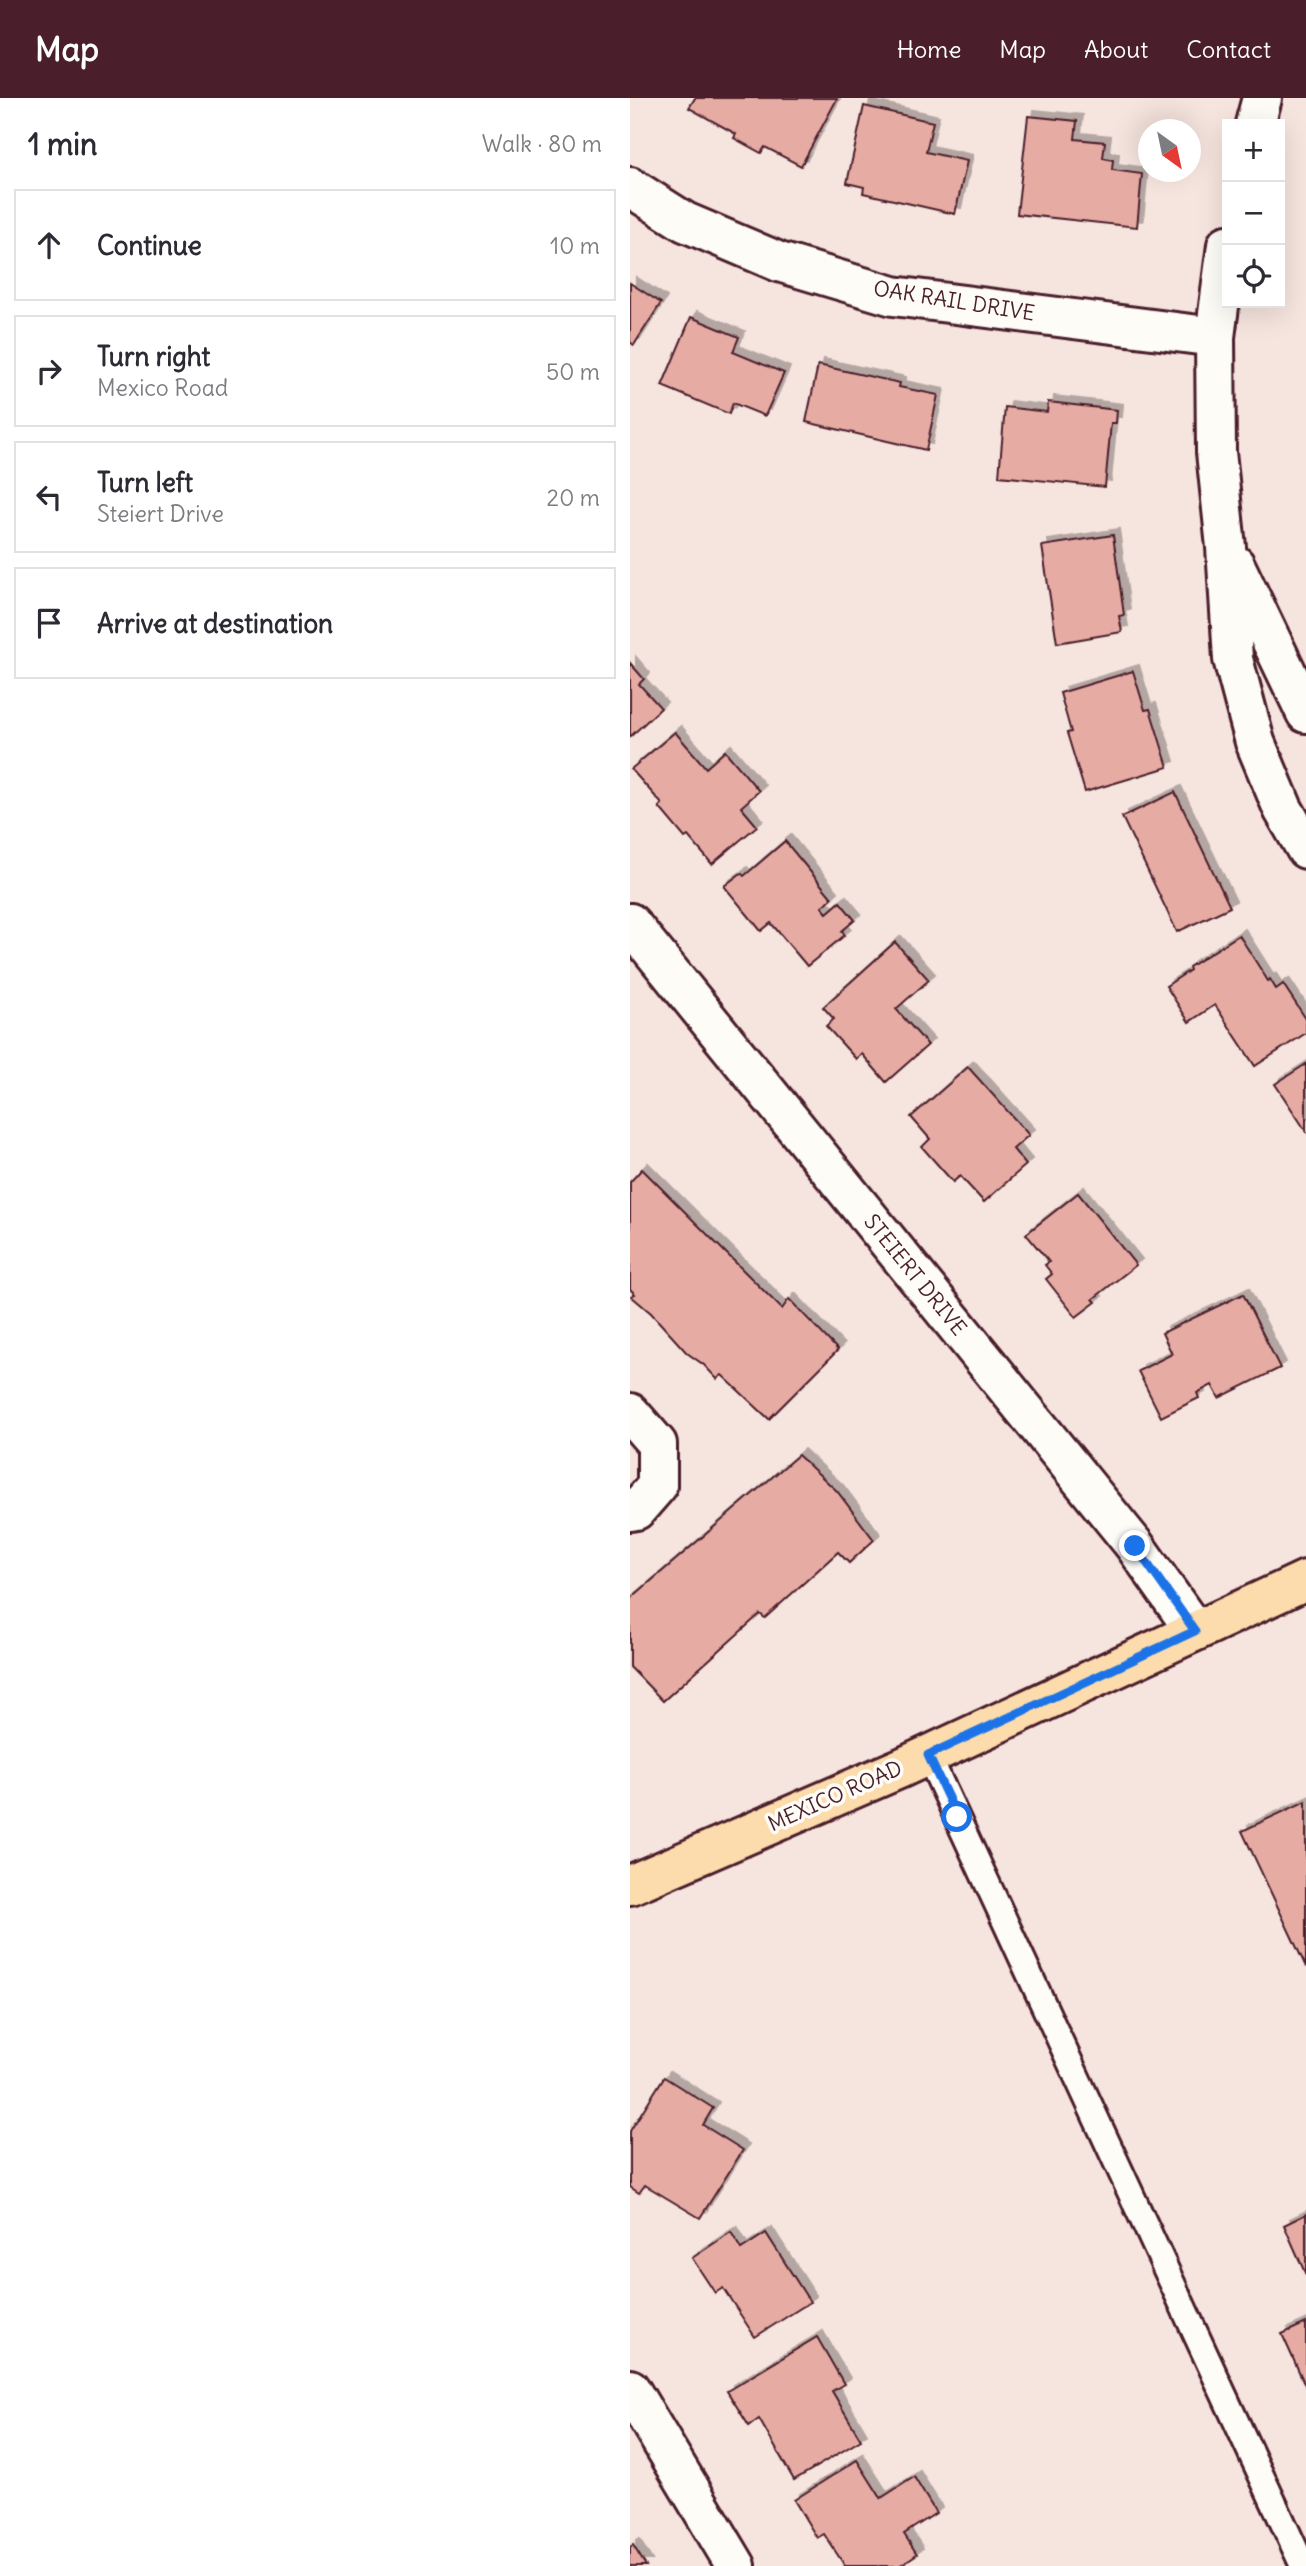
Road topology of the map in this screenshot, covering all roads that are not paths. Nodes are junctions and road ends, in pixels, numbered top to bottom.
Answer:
1 (1262, 98) edge
2 (1256, 119) edge
3 (630, 187) edge
4 (1222, 283) edge
5 (1215, 337) junction
6 (1226, 547) junction
7 (1306, 713) edge
8 (1306, 849) edge
9 (630, 923) edge
10 (630, 1413) edge
11 (630, 1511) edge
12 (1306, 1580) edge
13 (1195, 1631) junction
14 (928, 1755) junction
15 (630, 1885) edge
16 (630, 2389) edge
17 (736, 2566) edge
18 (1303, 2566) edge

1 - 2 street
3 - 5 street, OAK RAIL DRIVE
4 - 5 street
5 - 6 street
6 - 7 street
6 - 8 street
9 - 13 street, STEIERT DRIVE
10 - 11 street
12 - 13 main road, MEXICO ROAD
13 - 14 main road, MEXICO ROAD
14 - 15 main road, MEXICO ROAD
14 - 18 lane
16 - 17 street

